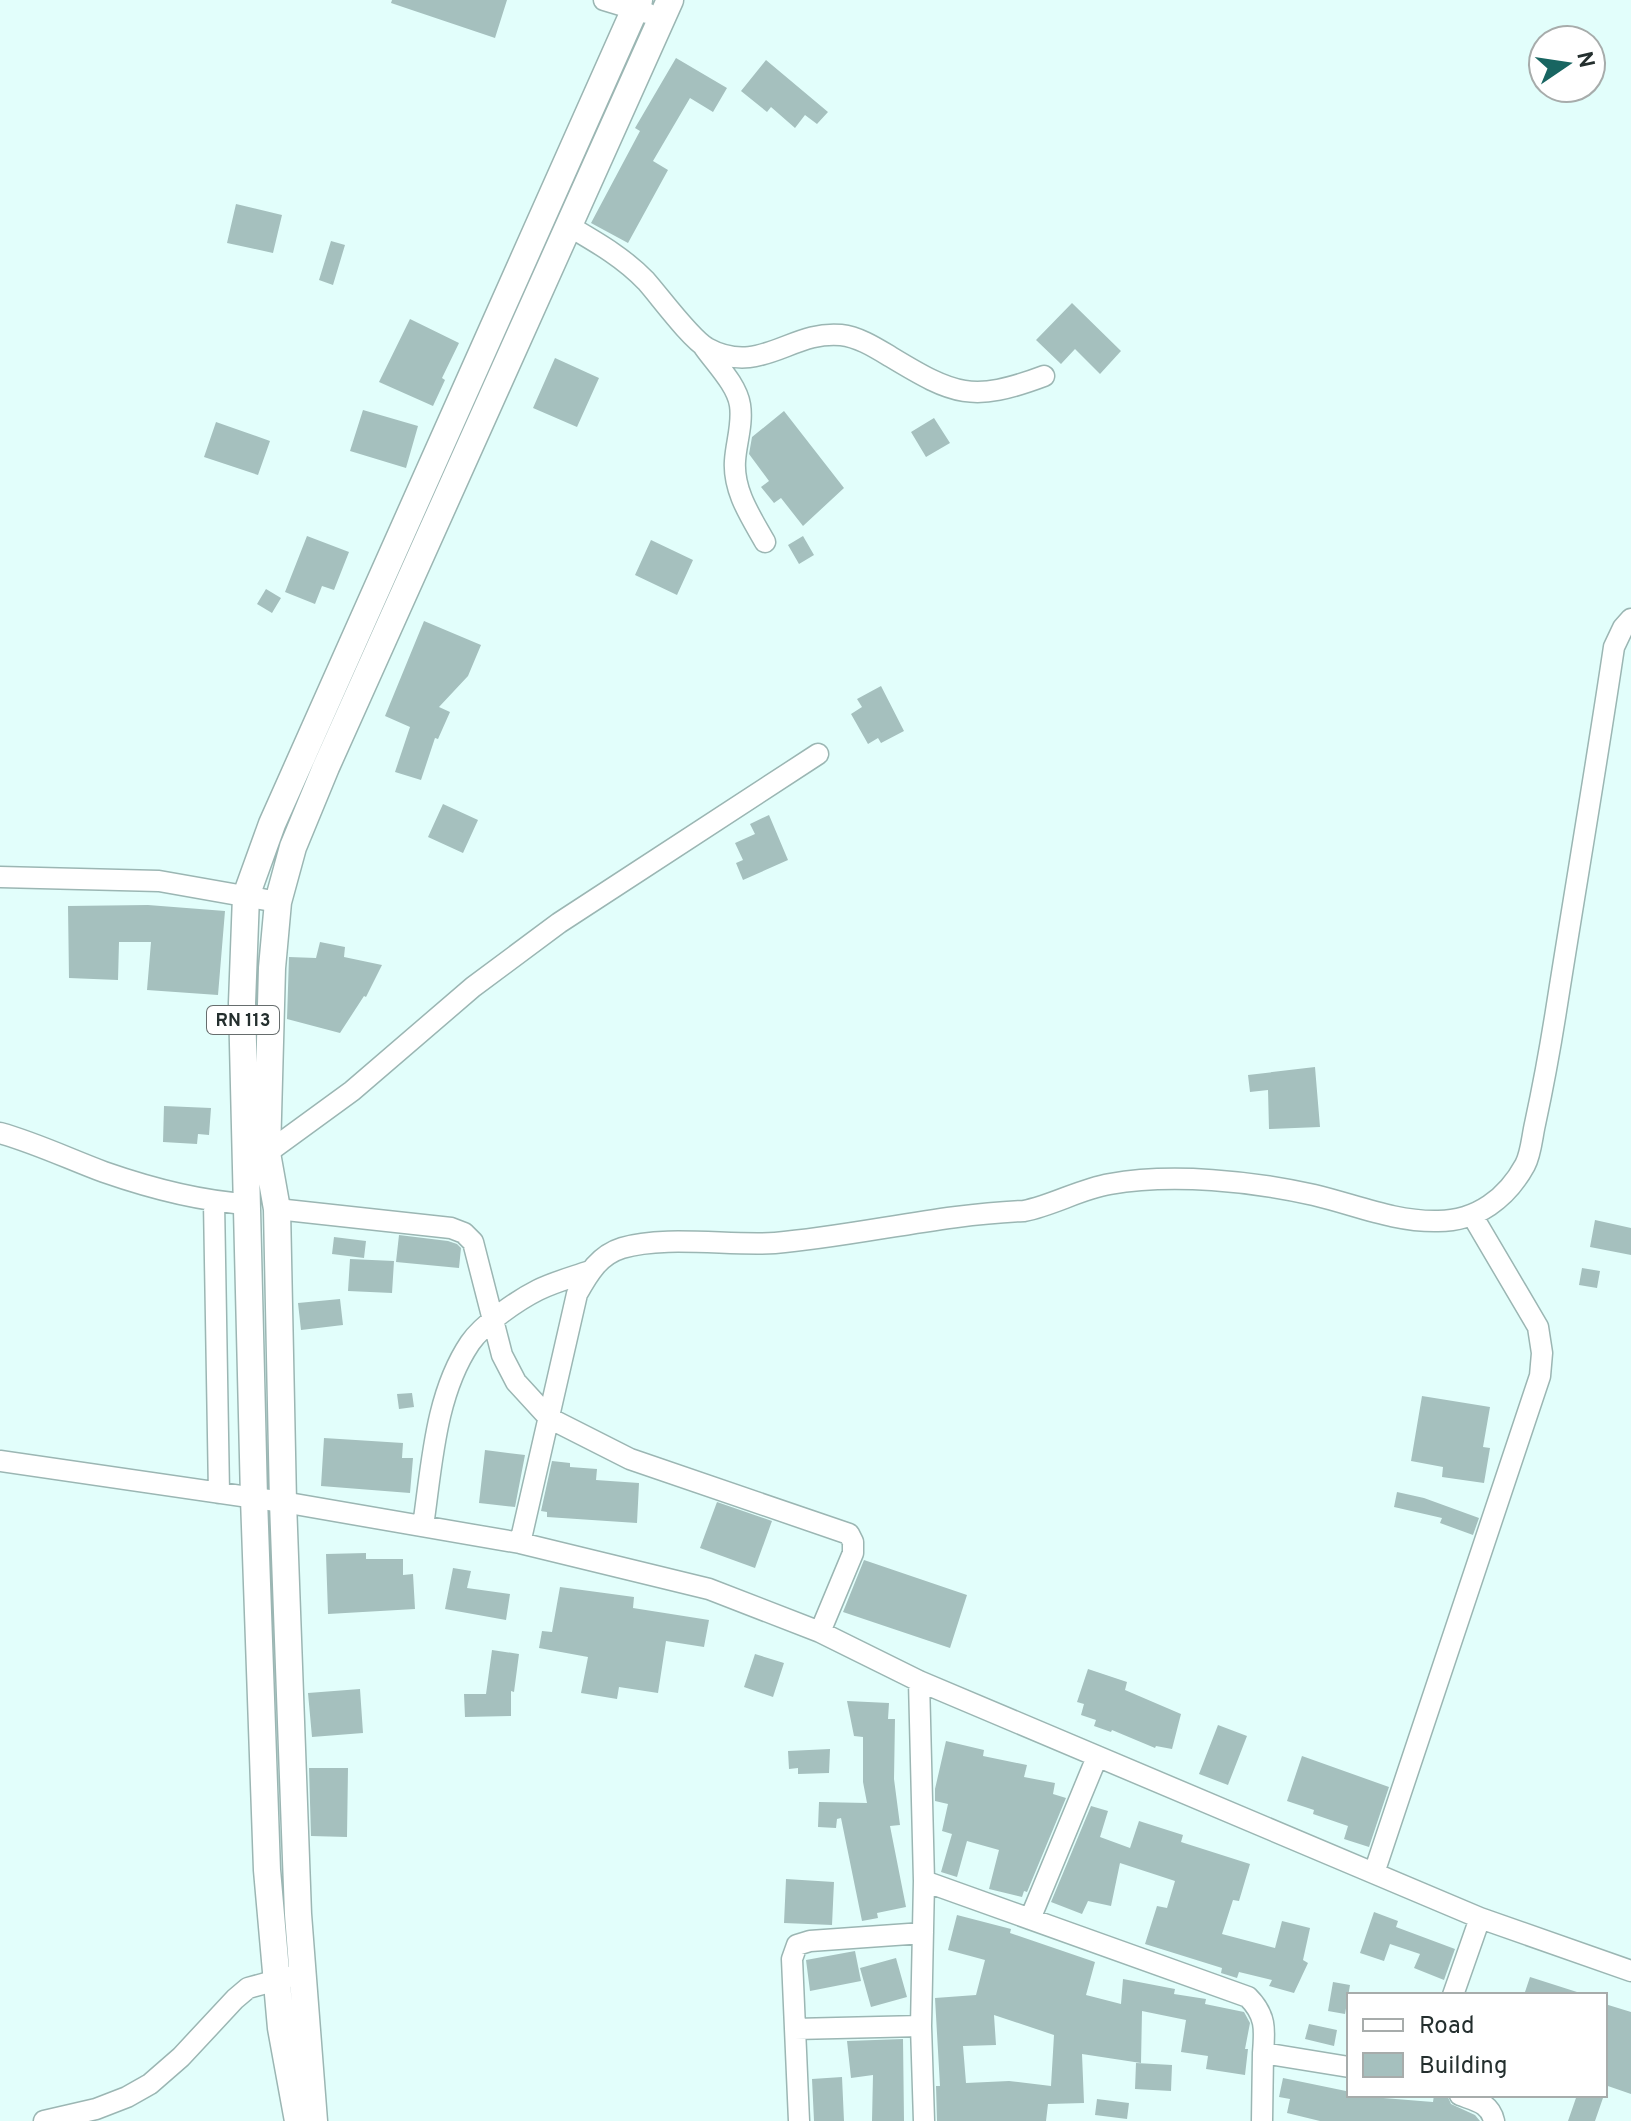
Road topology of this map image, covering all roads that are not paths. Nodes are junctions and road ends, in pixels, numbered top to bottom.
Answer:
1 (604, 0) edge
2 (637, 5) edge
3 (666, 8) edge
4 (567, 225) junction
5 (704, 347) junction
6 (1044, 376) dead end
7 (765, 542) dead end
8 (1631, 619) edge
9 (818, 754) dead end
10 (0, 877) edge
11 (246, 896) junction
12 (278, 902) junction
13 (0, 1133) edge
14 (267, 1153) junction
15 (214, 1202) junction
16 (247, 1204) junction
17 (277, 1209) junction
18 (1472, 1215) junction
19 (590, 1271) junction
20 (493, 1322) junction
21 (549, 1418) junction
22 (0, 1461) edge
23 (219, 1493) junction
24 (254, 1498) junction
25 (283, 1502) junction
26 (423, 1526) junction
27 (520, 1543) junction
28 (820, 1632) junction
29 (919, 1681) junction
30 (1097, 1757) junction
31 (1374, 1873) junction
32 (924, 1881) junction
33 (1480, 1918) junction
34 (1030, 1919) junction
35 (923, 1933) junction
36 (1631, 1971) edge
37 (302, 1974) junction
38 (276, 1979) junction
39 (1454, 1993) edge
40 (921, 2026) junction
41 (795, 2029) junction
42 (1263, 2053) junction
43 (1347, 2067) edge
44 (1465, 2097) edge
45 (44, 2121) edge
46 (298, 2121) edge
47 (314, 2121) edge
48 (799, 2121) edge
49 (924, 2121) edge
50 (1262, 2121) edge
51 (1494, 2121) edge

1 - 2 street
2 - 3 street
2 - 11 main road, RN 113
3 - 4 main road, RN 113
4 - 5 street
4 - 12 main road, RN 113
5 - 6 street
5 - 7 street
8 - 18 street
9 - 14 street
10 - 11 street
11 - 12 street
11 - 16 main road, RN 113
12 - 14 main road, RN 113
13 - 15 street
14 - 17 main road, RN 113
15 - 16 street
15 - 23 street
16 - 24 main road, RN 113
17 - 20 street
17 - 25 main road, RN 113
18 - 19 street
18 - 31 street
19 - 20 street
19 - 21 street
20 - 21 street
20 - 26 street
21 - 27 street
21 - 28 street
22 - 23 street
23 - 24 street
24 - 25 street
24 - 38 main road, RN 113
25 - 26 street
25 - 37 main road, RN 113
26 - 27 street
27 - 28 street
28 - 29 street
29 - 30 street
29 - 32 street
30 - 31 street
30 - 34 street
31 - 33 street
32 - 34 street
32 - 35 street
33 - 36 street
33 - 39 street
34 - 42 street
35 - 40 street
35 - 41 street
37 - 38 street
37 - 47 main road, RN 113
38 - 45 street
38 - 46 main road, RN 113
40 - 41 street
40 - 49 street
41 - 48 street
42 - 43 street
42 - 50 street
44 - 51 street

